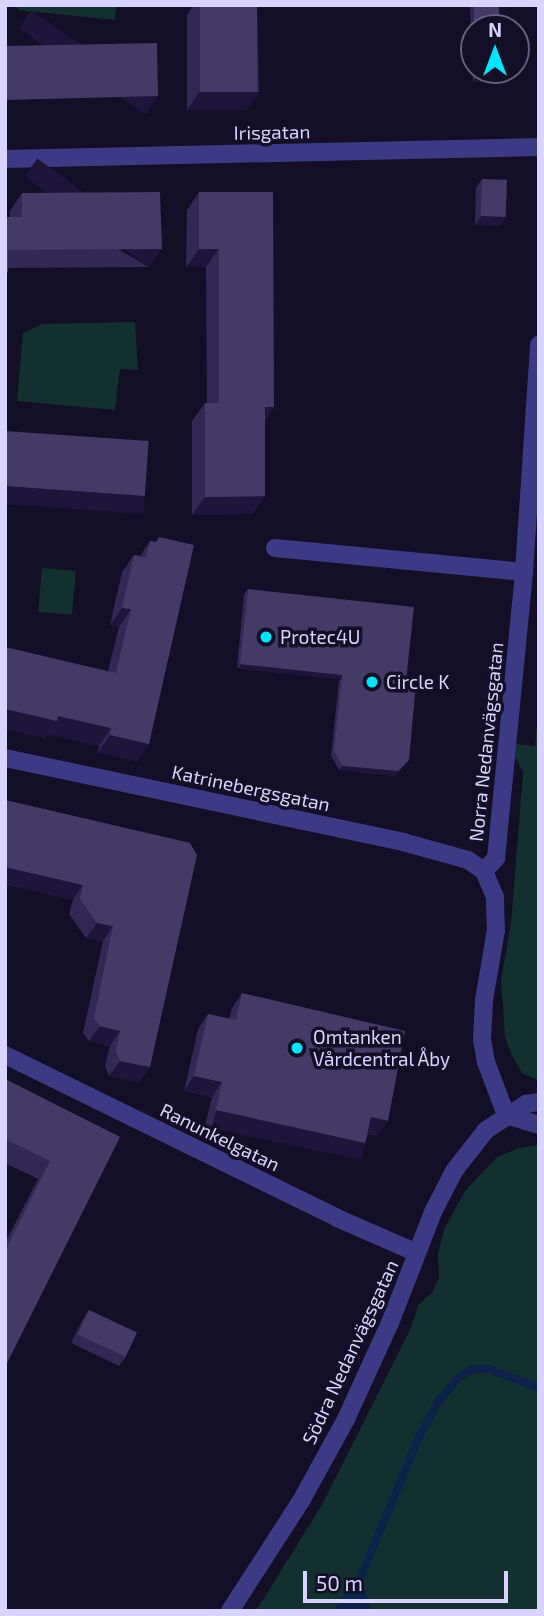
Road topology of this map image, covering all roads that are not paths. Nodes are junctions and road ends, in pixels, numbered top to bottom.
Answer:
1 (539, 147) edge
2 (5, 159) edge
3 (539, 344) edge
4 (275, 548) dead end
5 (524, 572) junction
6 (5, 758) edge
7 (484, 871) junction
8 (5, 1055) edge
9 (539, 1102) edge
10 (506, 1115) junction
11 (539, 1125) edge
12 (417, 1254) junction
13 (230, 1611) edge

1 - 2 street, Irisgatan
3 - 5 street, Norra Nedanvägsgatan
4 - 5 street
5 - 7 street, Norra Nedanvägsgatan
6 - 7 street, Katrinebergsgatan
7 - 10 street, Norra Nedanvägsgatan
8 - 12 street, Ranunkelgatan
9 - 10 street, Södra Nedanvägsgatan
10 - 11 street
10 - 12 street, Södra Nedanvägsgatan
12 - 13 street, Södra Nedanvägsgatan

